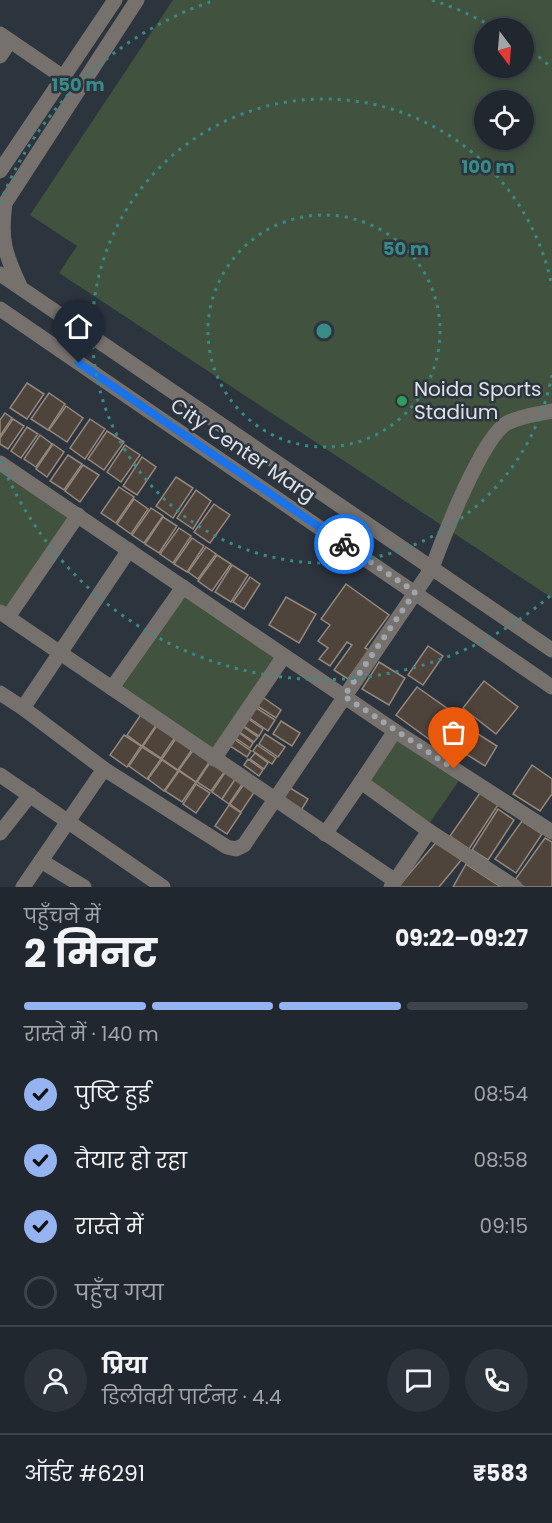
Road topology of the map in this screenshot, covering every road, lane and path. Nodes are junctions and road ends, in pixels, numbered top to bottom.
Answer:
1 (115, 0) edge
2 (137, 0) edge
3 (5, 37) edge
4 (0, 56) edge
5 (63, 77) junction
6 (0, 171) edge
7 (3, 207) edge
8 (0, 274) edge
9 (20, 288) junction
10 (0, 309) edge
11 (552, 411) edge
12 (0, 463) edge
13 (78, 515) junction
14 (129, 550) junction
15 (432, 568) junction
16 (183, 587) junction
17 (415, 592) junction
18 (4, 614) edge
19 (552, 650) edge
20 (59, 652) junction
21 (284, 656) junction
22 (552, 687) edge
23 (112, 688) junction
24 (0, 693) edge
25 (344, 696) junction
26 (23, 708) junction
27 (395, 731) junction
28 (214, 759) junction
29 (104, 769) junction
30 (0, 775) edge
31 (361, 782) junction
32 (30, 795) junction
33 (273, 800) junction
34 (69, 821) junction
35 (429, 831) junction
36 (552, 832) edge
37 (0, 833) edge
38 (325, 834) junction
39 (41, 861) junction
40 (392, 884) edge
41 (81, 886) edge
42 (23, 887) edge
43 (163, 887) edge
44 (515, 887) edge

1 - 5 street
2 - 7 street
3 - 4 street
3 - 5 street
5 - 6 street
7 - 9 street
8 - 9 street, City Center Marg
9 - 15 street, City Center Marg
10 - 17 street, City Center Marg
11 - 15 street
12 - 13 street
13 - 14 street
13 - 18 street
14 - 16 street
14 - 20 street
15 - 17 street
15 - 19 street, City Center Marg
16 - 21 street
16 - 23 street
17 - 22 street, City Center Marg
17 - 25 street
18 - 20 street
20 - 23 street
20 - 26 street
21 - 25 street
21 - 28 street
23 - 28 street
24 - 26 street
25 - 27 street
25 - 33 street
26 - 29 street
27 - 31 street
27 - 36 street
28 - 33 street
29 - 33 street
29 - 34 street
30 - 32 street
31 - 35 street
31 - 38 street
32 - 34 street
32 - 37 street
33 - 38 street
34 - 39 street
34 - 43 street
35 - 40 street
35 - 44 street
38 - 40 street
39 - 41 street
39 - 42 street

